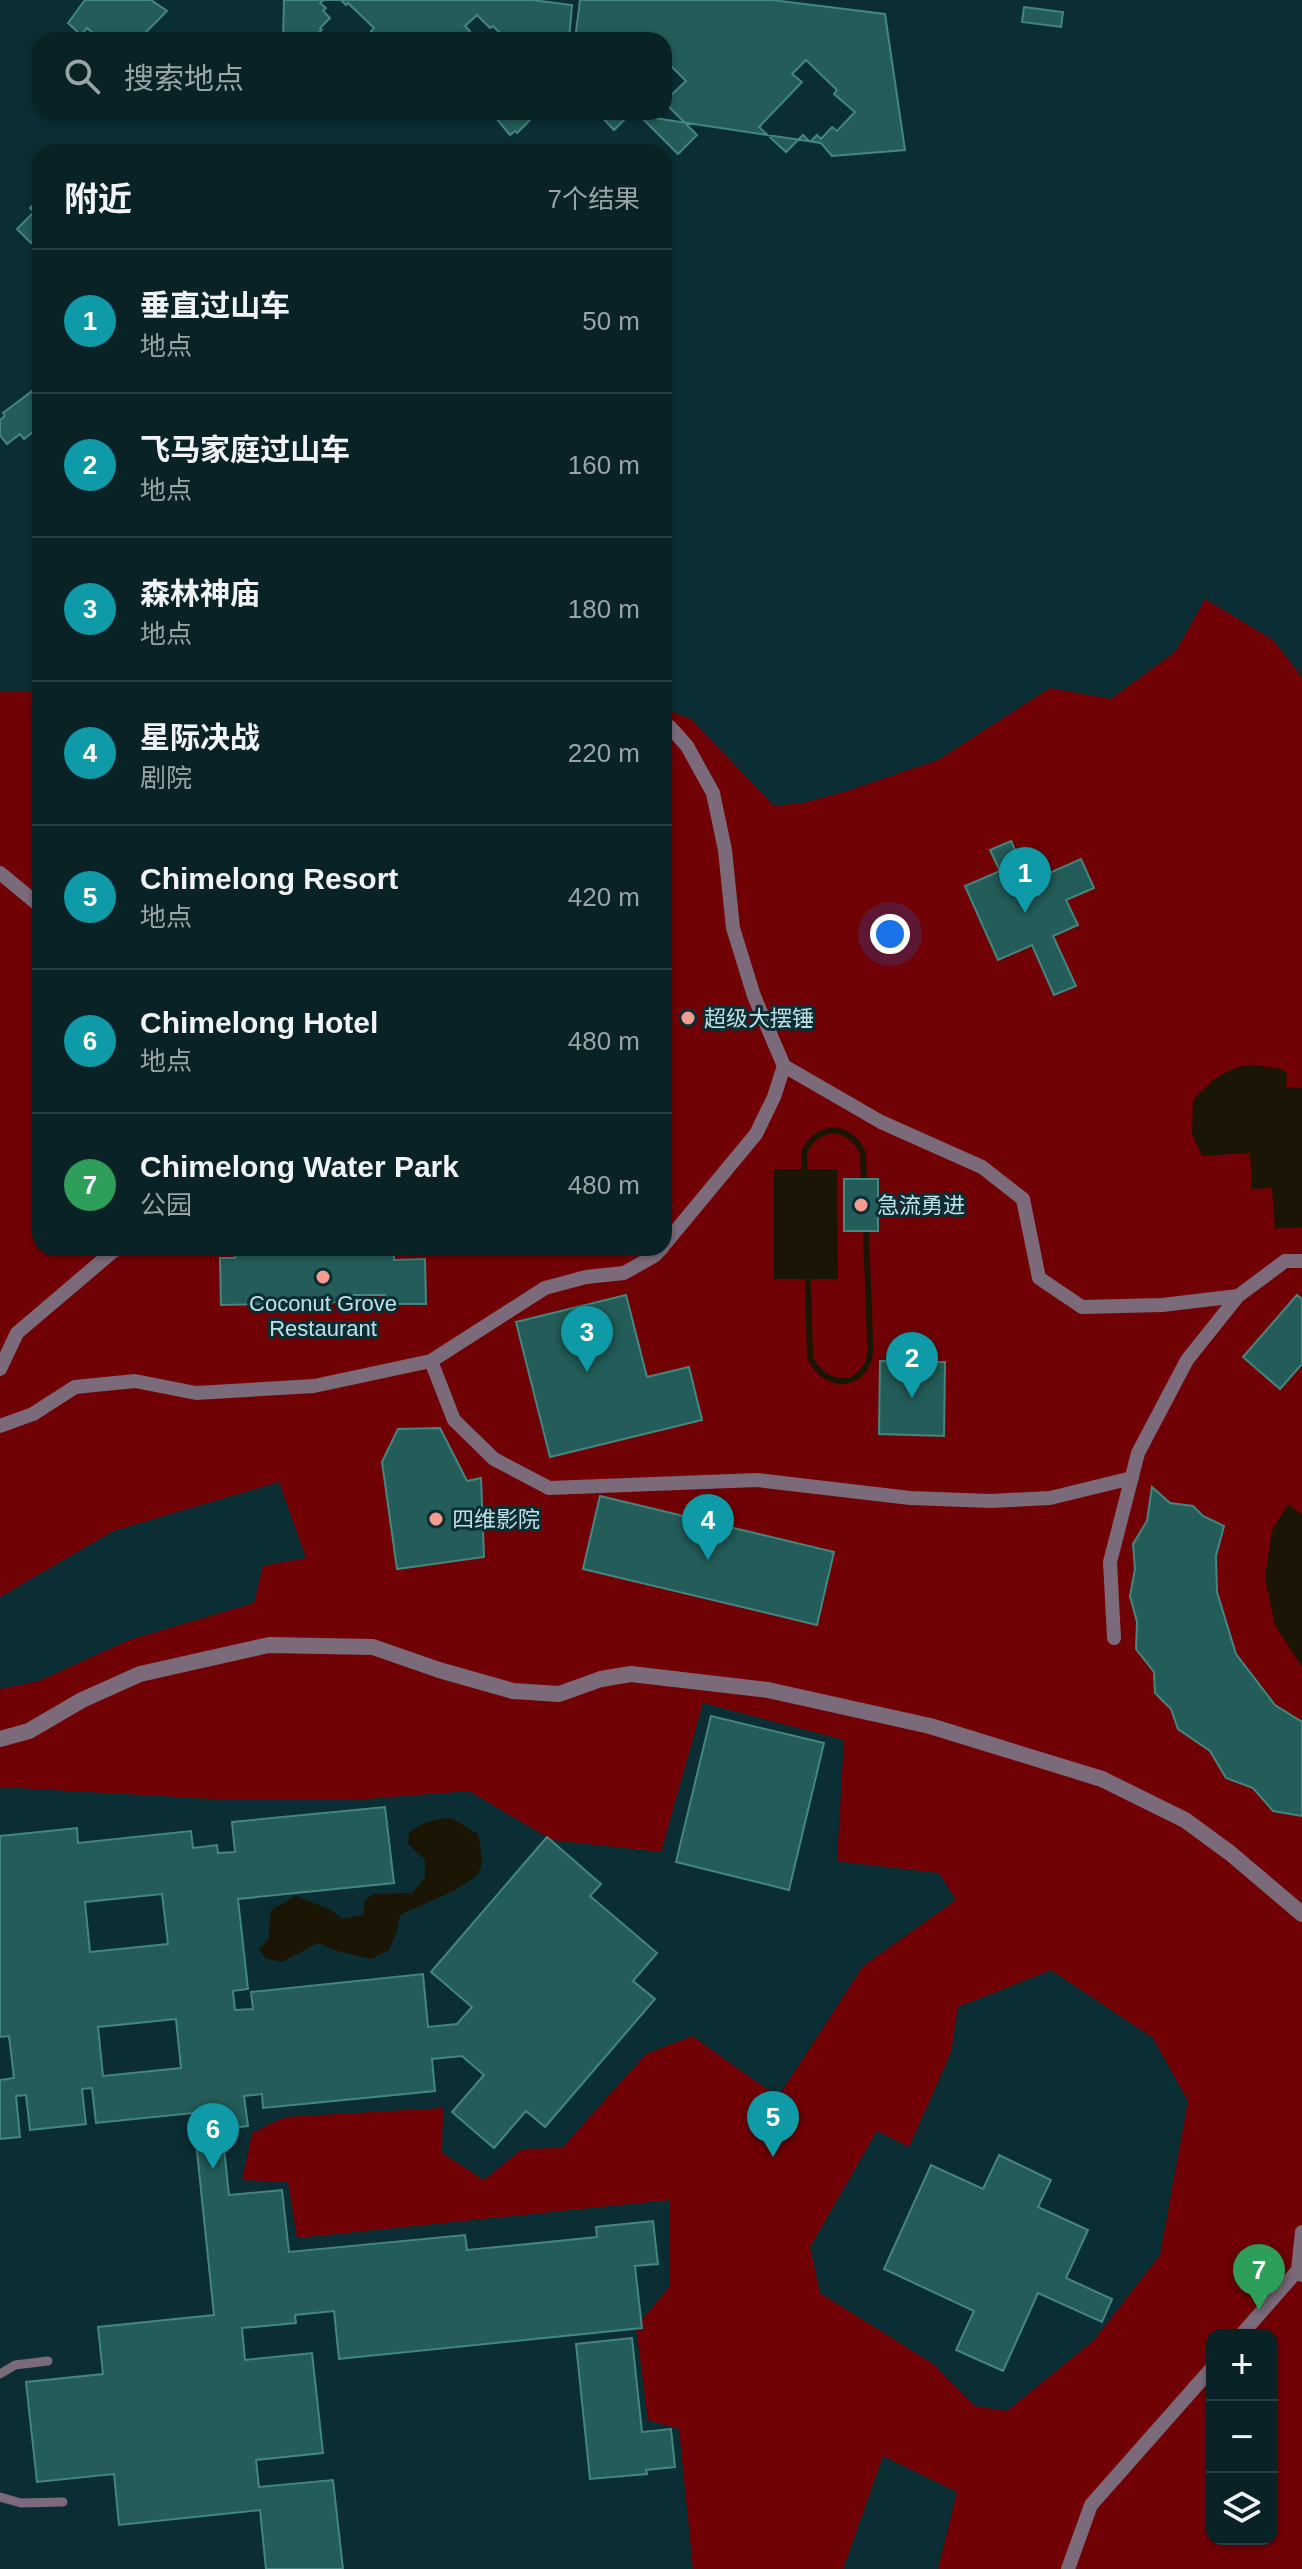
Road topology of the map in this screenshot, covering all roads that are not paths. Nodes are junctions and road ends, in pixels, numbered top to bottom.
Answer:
1 (672, 729) edge
2 (0, 873) edge
3 (32, 899) edge
4 (784, 1066) junction
5 (672, 1236) edge
6 (108, 1256) edge
7 (654, 1256) edge
8 (1302, 1261) edge
9 (1238, 1296) junction
10 (431, 1361) junction
11 (0, 1369) edge
12 (0, 1426) edge
13 (1132, 1478) junction
14 (1114, 1638) dead end
15 (0, 1739) edge
16 (1302, 1914) edge
17 (1302, 2232) edge
18 (1300, 2272) edge
19 (1247, 2329) edge
20 (48, 2361) dead end
21 (0, 2374) edge
22 (1206, 2375) edge
23 (0, 2497) edge
24 (63, 2502) dead end
25 (1068, 2569) edge

1 - 4 street
2 - 3 street
4 - 5 street
4 - 9 street
6 - 11 street
7 - 10 street
8 - 9 street
9 - 13 street
10 - 12 street
10 - 13 street
13 - 14 street
15 - 16 street
17 - 18 street
18 - 19 street
20 - 21 lane
22 - 25 street
23 - 24 lane

